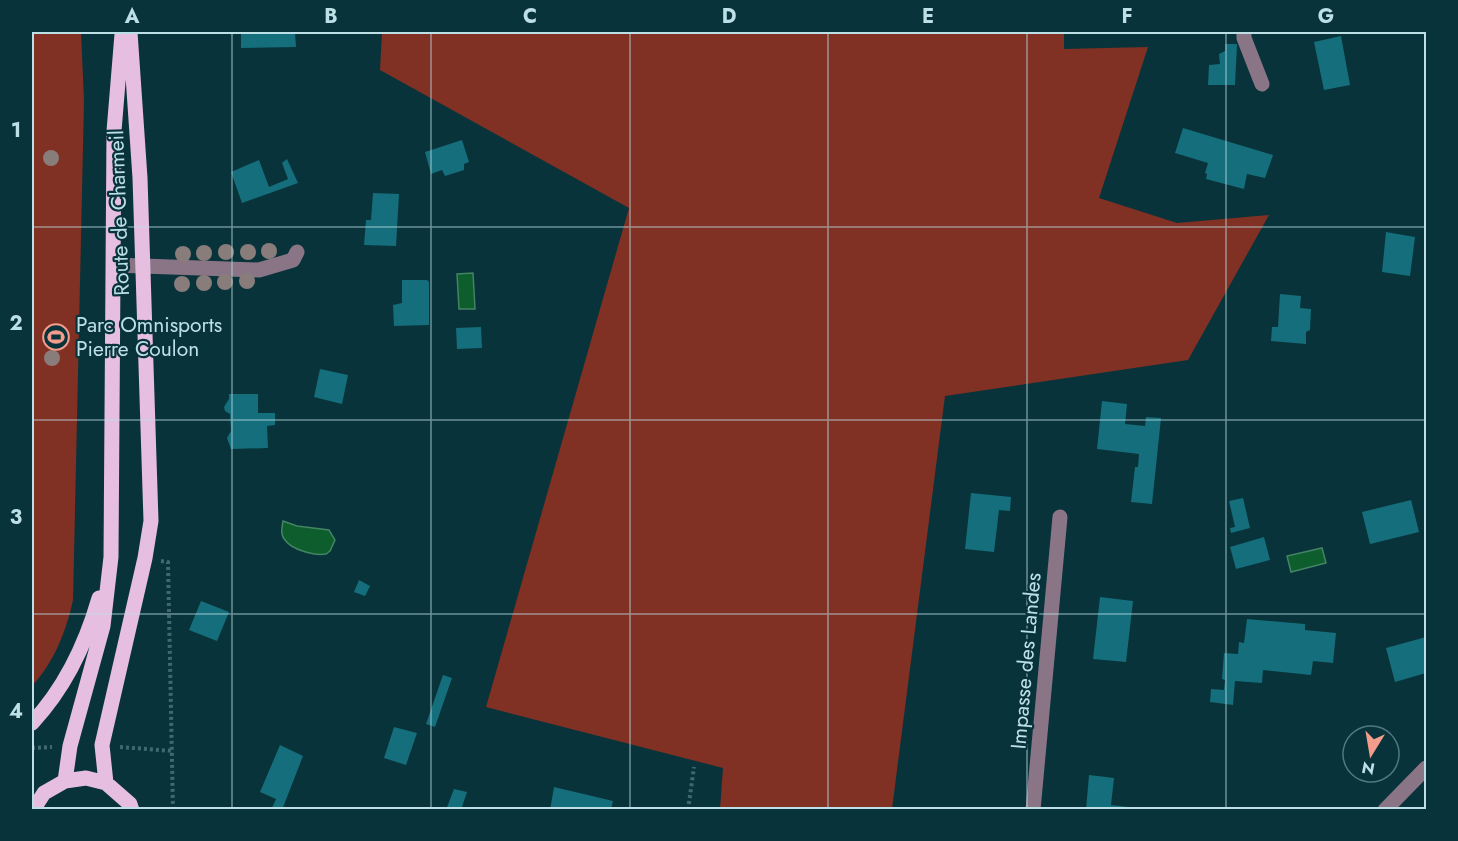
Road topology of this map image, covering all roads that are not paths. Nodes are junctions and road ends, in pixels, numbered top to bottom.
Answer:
1 (123, 32) edge
2 (130, 32) edge
3 (1244, 32) edge
4 (1262, 84) dead end
5 (297, 252) dead end
6 (114, 265) junction
7 (143, 267) junction
8 (1060, 517) dead end
9 (111, 557) junction
10 (32, 723) edge
11 (1426, 768) edge
12 (65, 781) junction
13 (106, 783) junction
14 (134, 808) edge
15 (33, 810) edge
16 (1033, 810) edge
17 (1385, 810) edge

1 - 6 main road, Route de Charmeil
2 - 7 main road, Route de Charmeil
3 - 4 street
5 - 7 street
6 - 7 street
6 - 9 main road, Route de Charmeil
7 - 13 main road, Route de Charmeil
8 - 16 street, Impasse des Landes
9 - 10 main road
9 - 12 main road, Route de Charmeil
11 - 17 street
12 - 13 main road
12 - 15 main road
13 - 14 main road

